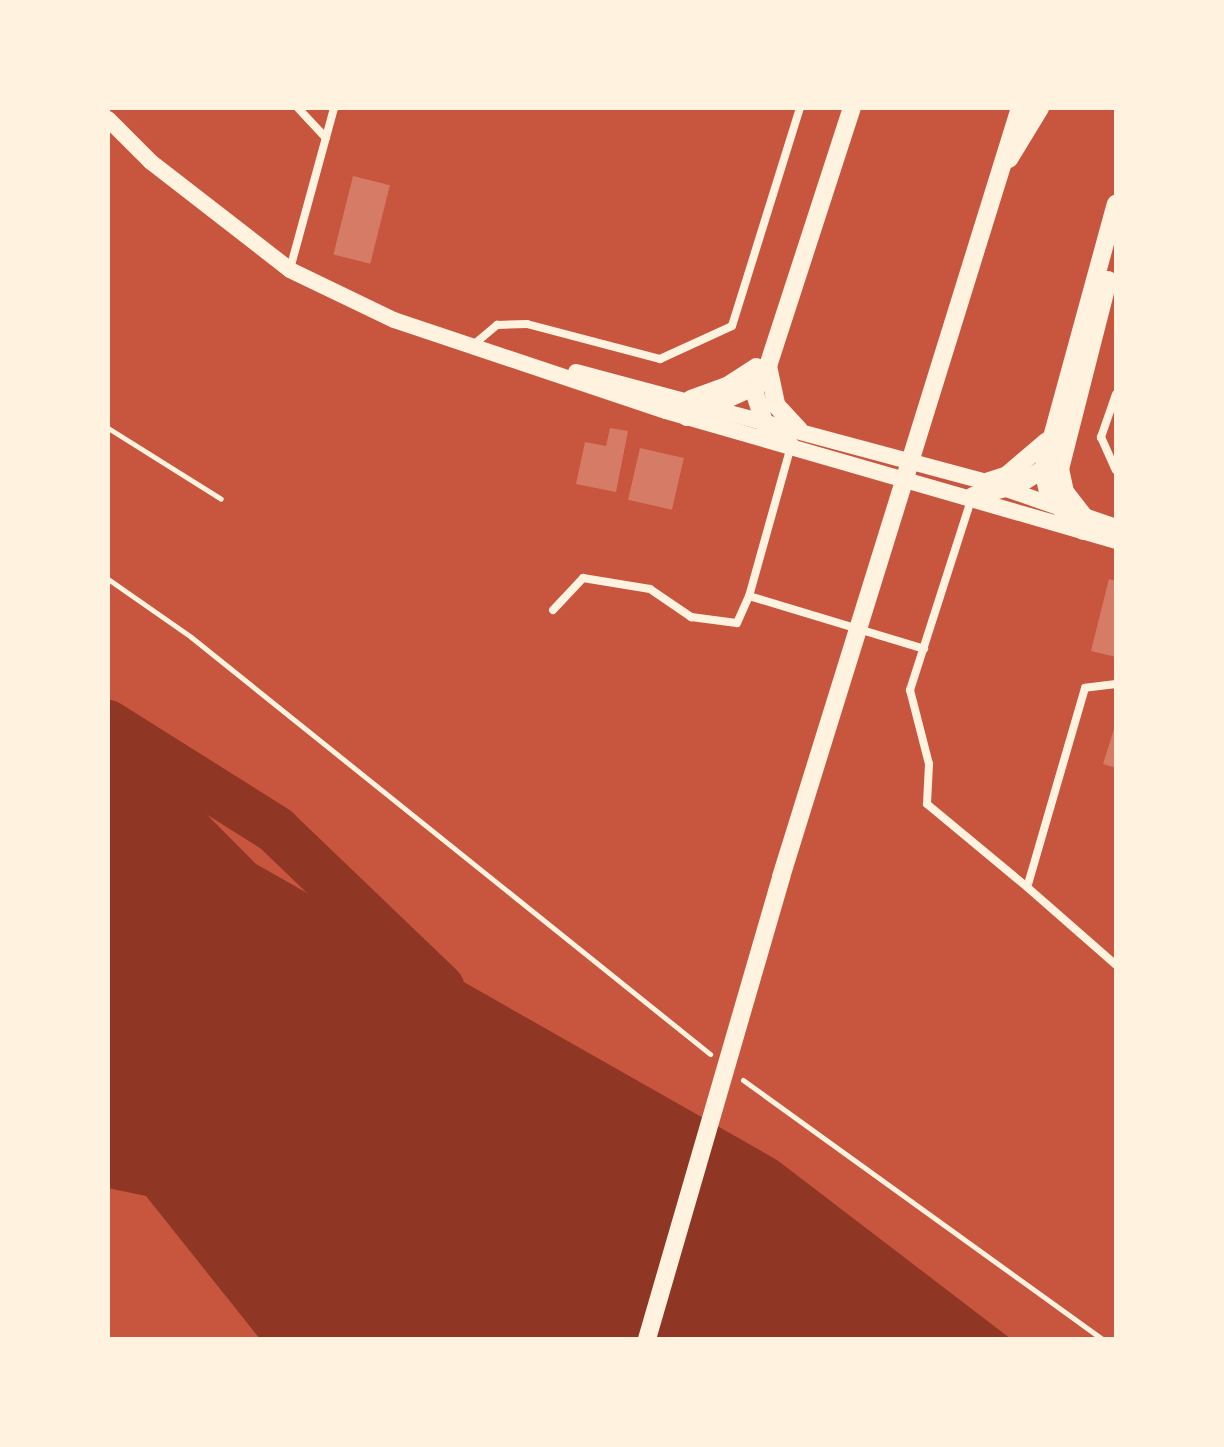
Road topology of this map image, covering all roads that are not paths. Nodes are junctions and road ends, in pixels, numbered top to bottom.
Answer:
1 (298, 108) edge
2 (334, 108) edge
3 (800, 108) edge
4 (839, 108) edge
5 (852, 108) edge
6 (1006, 108) edge
7 (1020, 108) edge
8 (1040, 108) edge
9 (108, 119) edge
10 (326, 138) junction
11 (1001, 171) junction
12 (1116, 204) edge
13 (1116, 250) edge
14 (290, 270) junction
15 (472, 346) junction
16 (760, 372) junction
17 (1116, 394) edge
18 (717, 407) junction
19 (689, 408) junction
20 (763, 419) junction
21 (795, 438) junction
22 (1057, 441) junction
23 (1043, 470) junction
24 (1116, 470) edge
25 (986, 482) junction
26 (1007, 489) junction
27 (973, 496) junction
28 (1057, 506) junction
29 (1083, 523) junction
30 (1116, 527) edge
31 (1116, 541) edge
32 (749, 596) junction
33 (553, 610) dead end
34 (924, 649) junction
35 (1116, 684) edge
36 (1027, 887) junction
37 (1116, 965) edge
38 (647, 1339) edge

1 - 10 street
2 - 10 street
3 - 15 street
4 - 16 highway
5 - 16 highway
6 - 11 highway
7 - 11 highway
8 - 11 highway
9 - 14 main road
10 - 14 street
11 - 38 highway
12 - 22 highway
13 - 22 highway
14 - 15 main road
15 - 19 main road
16 - 18 highway
16 - 19 highway
16 - 20 highway
16 - 21 highway
17 - 24 street
18 - 19 highway
18 - 20 main road
19 - 21 main road
20 - 21 highway
21 - 25 main road
21 - 27 main road
21 - 32 street
22 - 23 highway
22 - 25 highway
22 - 29 highway
23 - 26 highway
23 - 28 highway
25 - 26 main road
26 - 27 highway
26 - 28 main road
27 - 29 main road
27 - 34 street
28 - 29 highway
29 - 30 main road
29 - 31 main road
32 - 33 street
32 - 34 street
34 - 36 street
35 - 36 street
36 - 37 street

